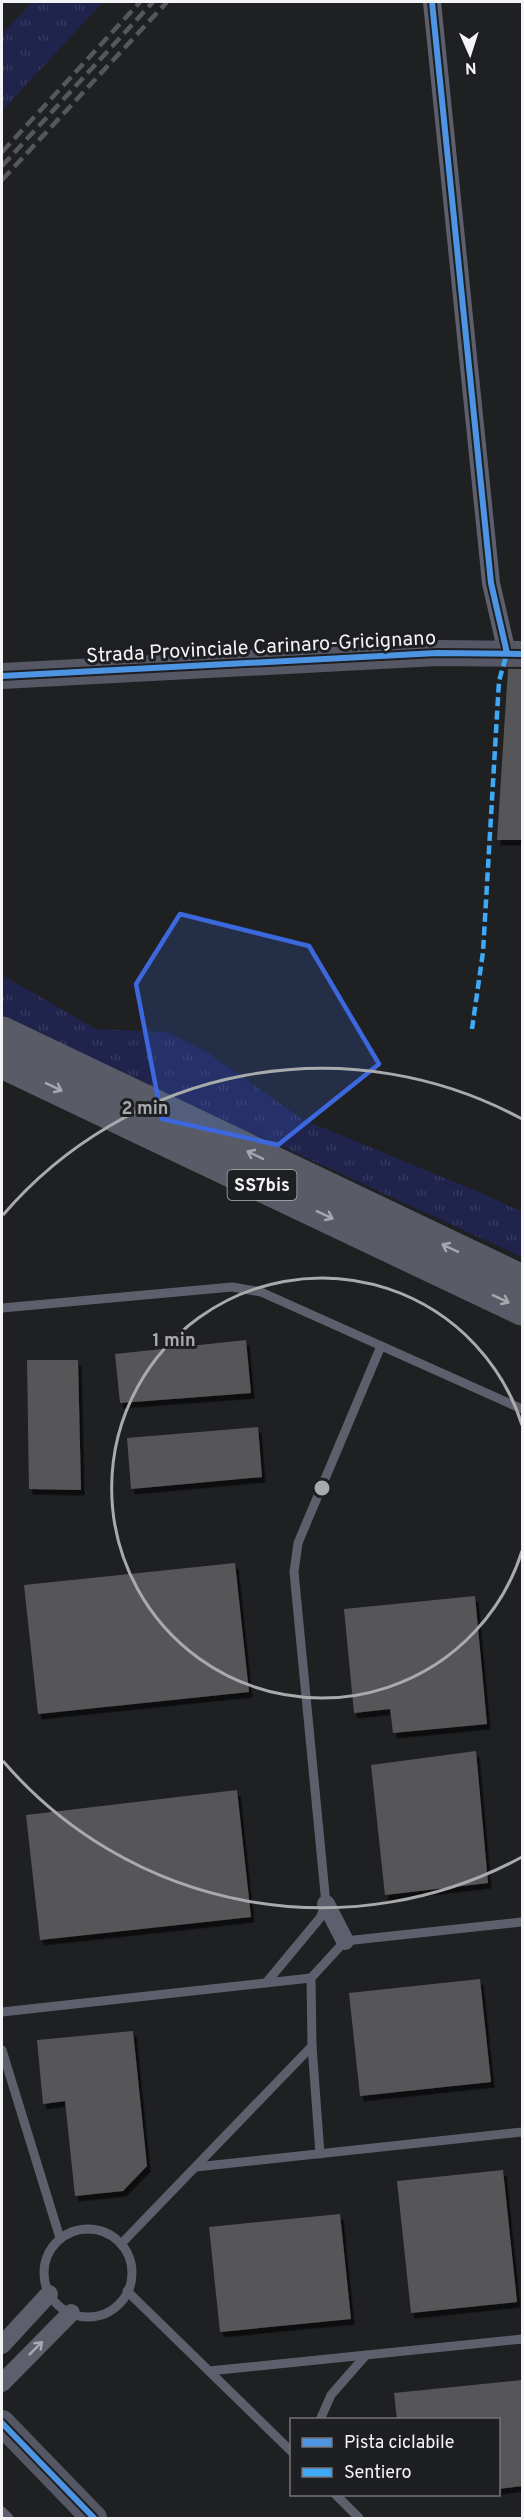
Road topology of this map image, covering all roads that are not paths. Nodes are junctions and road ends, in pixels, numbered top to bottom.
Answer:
1 (432, 2) edge
2 (514, 653) edge
3 (2, 676) edge
4 (2, 1034) edge
5 (2, 1062) edge
6 (522, 1281) edge
7 (2, 1308) edge
8 (522, 1309) edge
9 (381, 1346) junction
10 (522, 1409) edge
11 (326, 1904) junction
12 (522, 1922) edge
13 (345, 1941) junction
14 (311, 1978) junction
15 (266, 1983) junction
16 (2, 2012) edge
17 (312, 2046) junction
18 (2, 2050) edge
19 (522, 2132) edge
20 (320, 2154) junction
21 (196, 2167) junction
22 (60, 2238) junction
23 (121, 2244) junction
24 (128, 2291) junction
25 (50, 2294) junction
26 (71, 2313) junction
27 (522, 2339) edge
28 (2, 2345) edge
29 (366, 2355) junction
30 (209, 2371) junction
31 (2, 2382) edge
32 (321, 2418) edge
33 (2, 2423) edge
34 (290, 2451) edge
35 (337, 2496) edge
36 (2, 2511) edge
37 (9, 2518) edge
38 (94, 2518) edge
39 (359, 2518) edge

1 - 2 street
2 - 3 street, Strada Provinciale Carinaro-Gricignano
6 -> 4 highway, SS7bis
5 -> 8 highway, SS7bis
7 - 9 lane
9 - 10 lane
9 - 11 lane
11 - 13 street
11 - 15 lane
12 - 13 lane
13 - 14 lane
14 - 15 lane
14 - 17 lane
15 - 16 lane
17 - 20 lane
17 - 21 lane
18 - 22 lane
19 - 20 lane
20 - 21 lane
21 - 23 lane
22 - 23 lane
22 - 25 lane
23 - 24 lane
24 - 26 lane
24 - 30 lane
25 - 26 lane
25 - 28 street
31 -> 26 street
27 - 29 lane
29 - 30 lane
29 - 32 lane
30 - 34 lane
33 - 38 street
35 - 39 lane
36 - 37 lane

